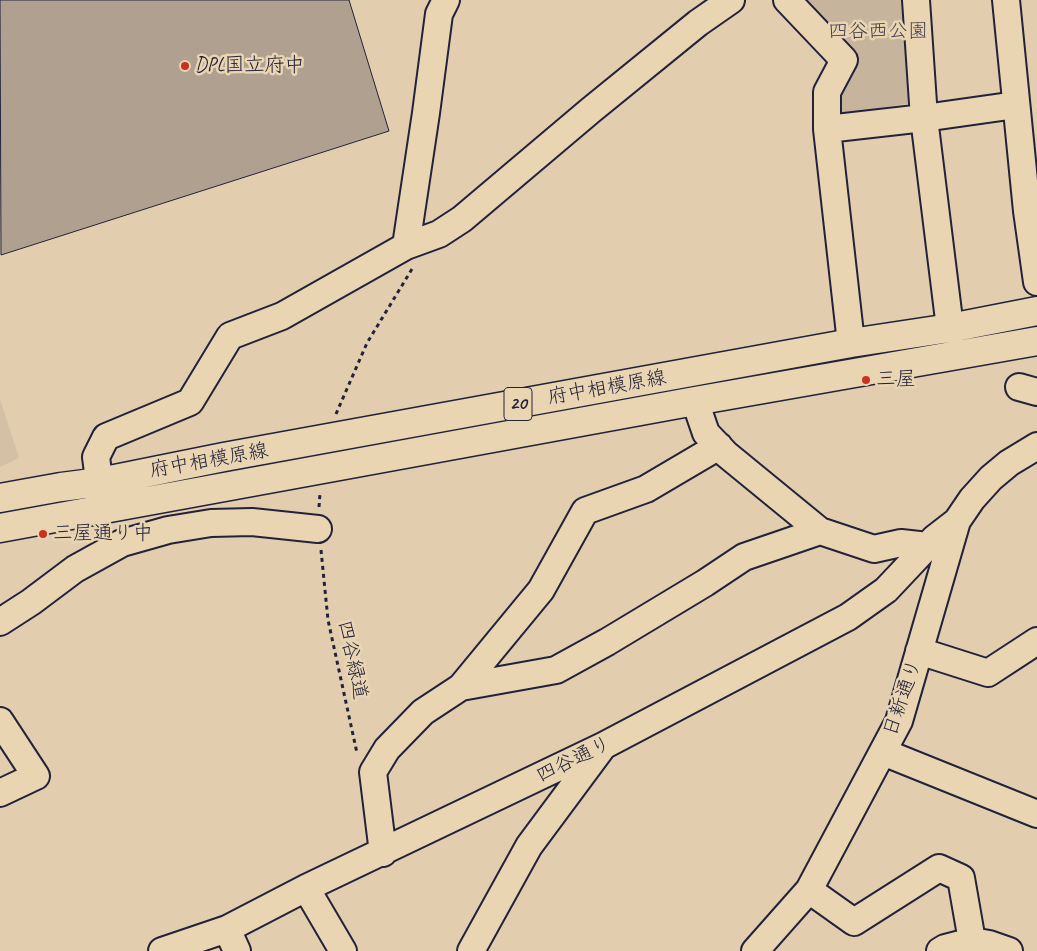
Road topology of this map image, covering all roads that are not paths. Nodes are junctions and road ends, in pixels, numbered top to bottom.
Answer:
1 (446, 0) edge
2 (731, 0) edge
3 (786, 0) edge
4 (916, 0) edge
5 (1006, 0) edge
6 (1016, 105) junction
7 (924, 118) junction
8 (826, 129) junction
9 (1032, 210) edge
10 (411, 254) junction
11 (1037, 282) edge
12 (1037, 311) edge
13 (950, 328) junction
14 (1037, 341) edge
15 (851, 343) junction
16 (695, 401) junction
17 (719, 446) junction
18 (1037, 446) edge
19 (100, 482) junction
20 (0, 498) edge
21 (103, 509) junction
22 (957, 521) junction
23 (0, 528) edge
24 (318, 530) road end
25 (820, 531) junction
26 (928, 546) junction
27 (0, 622) edge
28 (1037, 641) edge
29 (919, 651) junction
30 (462, 687) junction
31 (0, 721) edge
32 (603, 746) junction
33 (883, 752) junction
34 (0, 793) edge
35 (1037, 814) edge
36 (383, 853) junction
37 (306, 888) junction
38 (809, 890) junction
39 (232, 940) edge
40 (972, 941) junction
41 (162, 951) edge
42 (343, 951) edge
43 (470, 951) edge
44 (755, 951) edge
45 (940, 951) edge
46 (1008, 951) edge

1 - 10 street
2 - 10 street
3 - 8 street
4 - 7 street
5 - 6 street
6 - 7 street
6 - 9 street
7 - 8 street
7 - 13 street
8 - 15 street
9 - 11 street
10 - 19 street
12 - 13 main road, 府中相模原線 / 20
13 - 15 main road, 府中相模原線 / 20
14 - 16 main road, 府中相模原線 / 20
15 - 19 main road, 府中相模原線 / 20
16 - 17 street
16 - 21 main road, 府中相模原線 / 20
17 - 25 street
17 - 30 street
18 - 22 street, 日新通り
19 - 20 main road, 府中相模原線 / 20
19 - 21 street
21 - 23 main road, 府中相模原線 / 20
22 - 26 street, 四谷通り
22 - 29 street, 日新通り
24 - 27 street
25 - 26 street
25 - 30 street
26 - 32 street, 四谷通り
28 - 29 street
29 - 33 street, 日新通り
30 - 36 street
31 - 34 street
32 - 36 street, 四谷通り
32 - 43 street
33 - 35 street
33 - 38 street, 日新通り
36 - 37 street, 四谷通り
37 - 39 street, 四谷通り
37 - 42 street
38 - 40 street
38 - 44 street, 日新通り
39 - 41 street, 四谷通り
40 - 45 street
40 - 46 street

